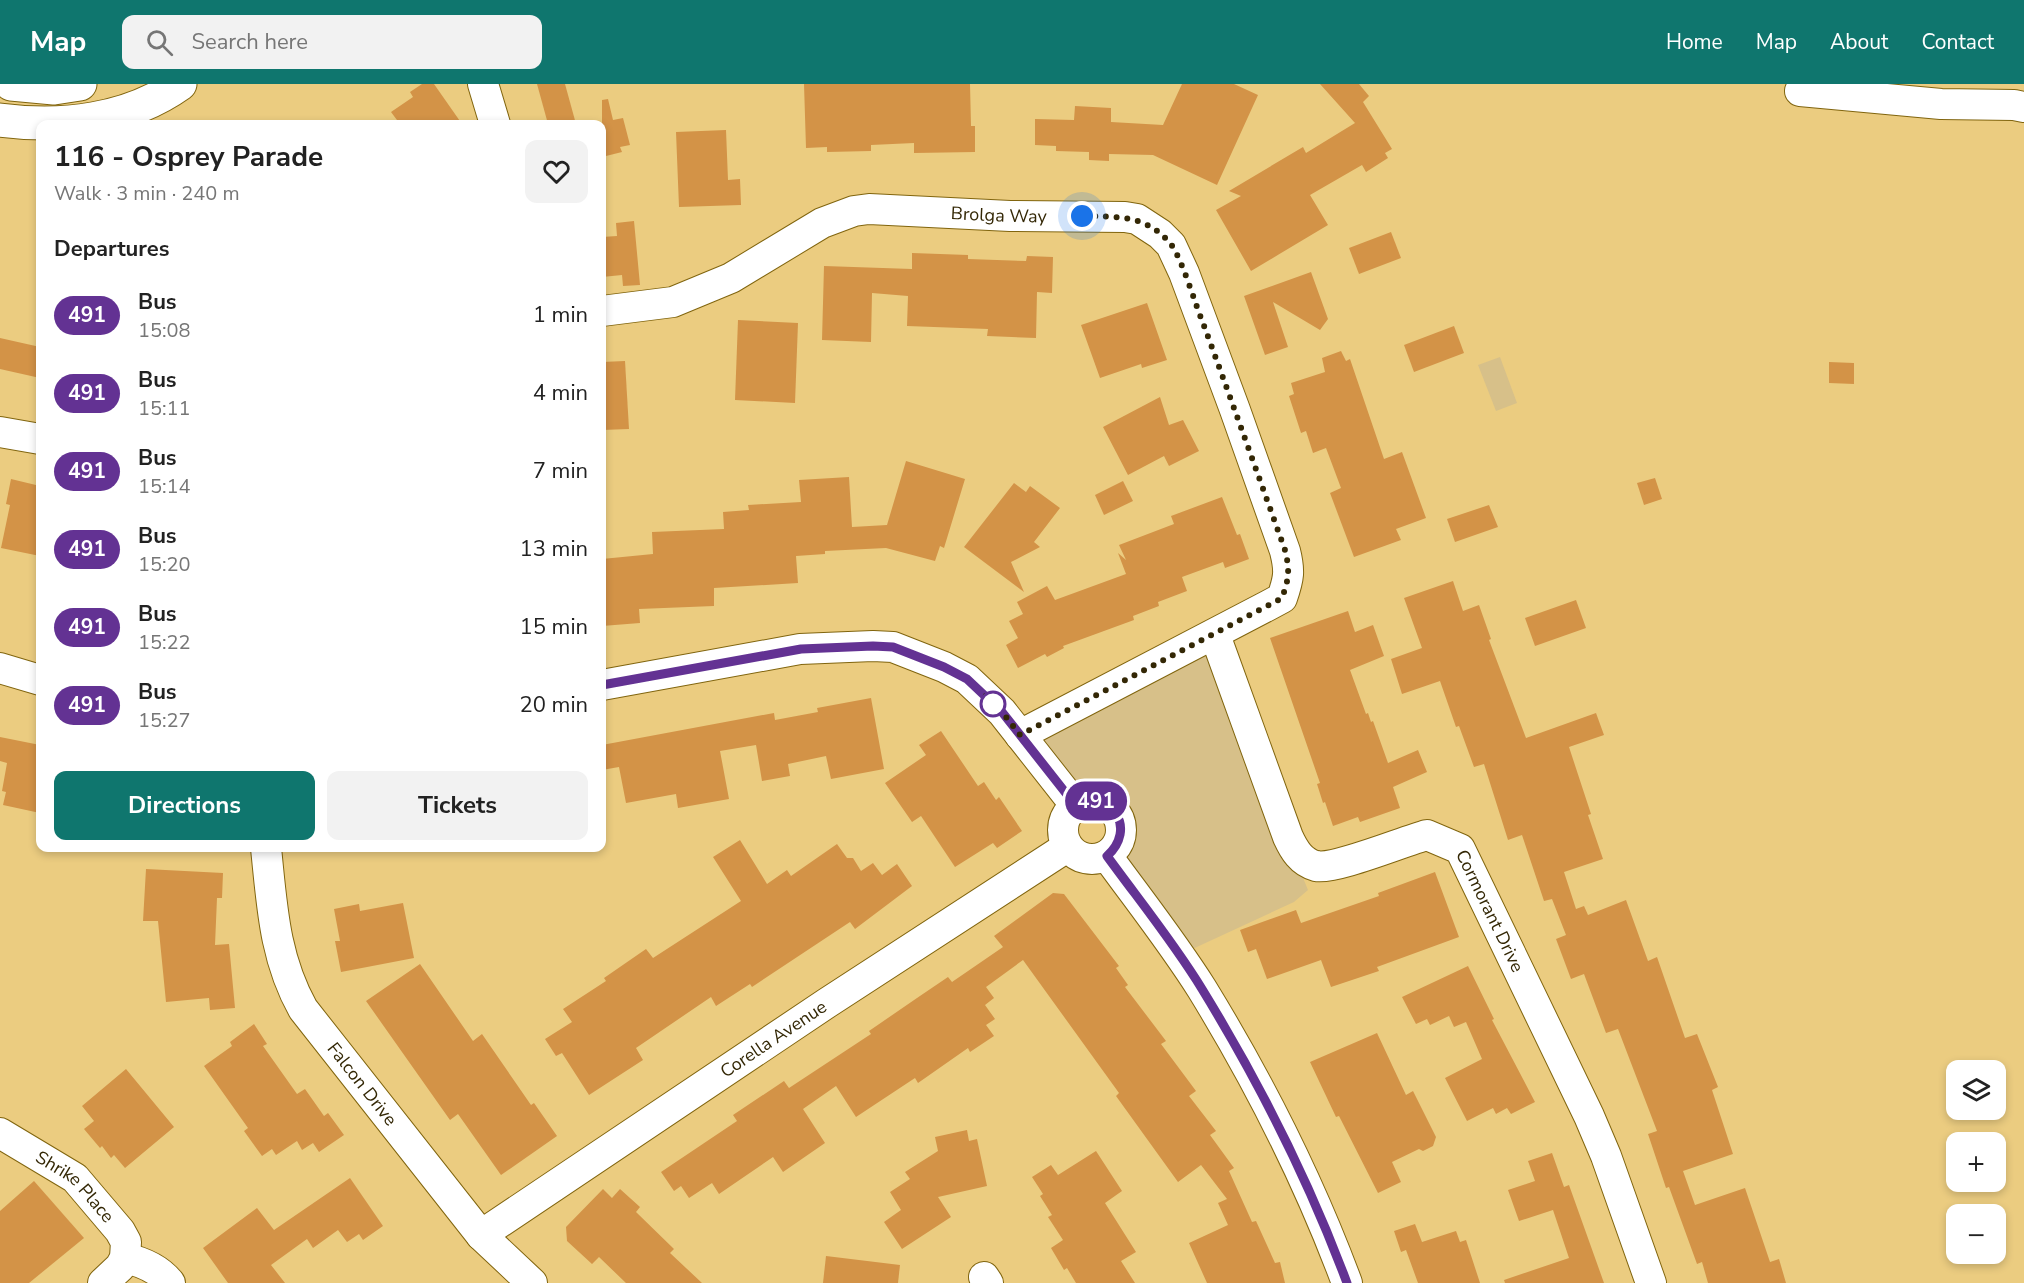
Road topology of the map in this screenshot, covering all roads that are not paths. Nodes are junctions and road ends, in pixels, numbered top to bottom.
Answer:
1 (10, 84) edge
2 (80, 84) edge
3 (180, 84) edge
4 (483, 84) edge
5 (1800, 91) dead end
6 (2024, 107) edge
7 (0, 120) edge
8 (81, 120) edge
9 (494, 120) edge
10 (36, 123) edge
11 (606, 310) edge
12 (0, 432) edge
13 (36, 438) edge
14 (1215, 635) junction
15 (0, 668) edge
16 (36, 679) edge
17 (606, 684) edge
18 (1020, 735) junction
19 (1076, 806) junction
20 (1068, 847) junction
21 (266, 852) edge
22 (1107, 856) junction
23 (0, 1133) edge
24 (481, 1234) junction
25 (125, 1258) junction
26 (103, 1283) edge
27 (170, 1283) edge
28 (532, 1283) edge
29 (1347, 1283) edge
30 (1651, 1283) edge

1 - 2 highway
3 - 8 highway
4 - 9 street
5 - 6 street
7 - 10 highway
11 - 14 street, Brolga Way
12 - 13 street
14 - 18 street, Brolga Way
14 - 30 street, Cormorant Drive
15 - 16 street
17 - 18 street
18 - 19 street
19 - 20 street
19 - 22 street
20 - 22 street
20 - 24 street, Corella Avenue
21 - 24 street, Falcon Drive
22 - 29 street
23 - 25 street, Shrike Place
24 - 28 street, Falcon Drive
25 - 26 street
25 - 27 street

